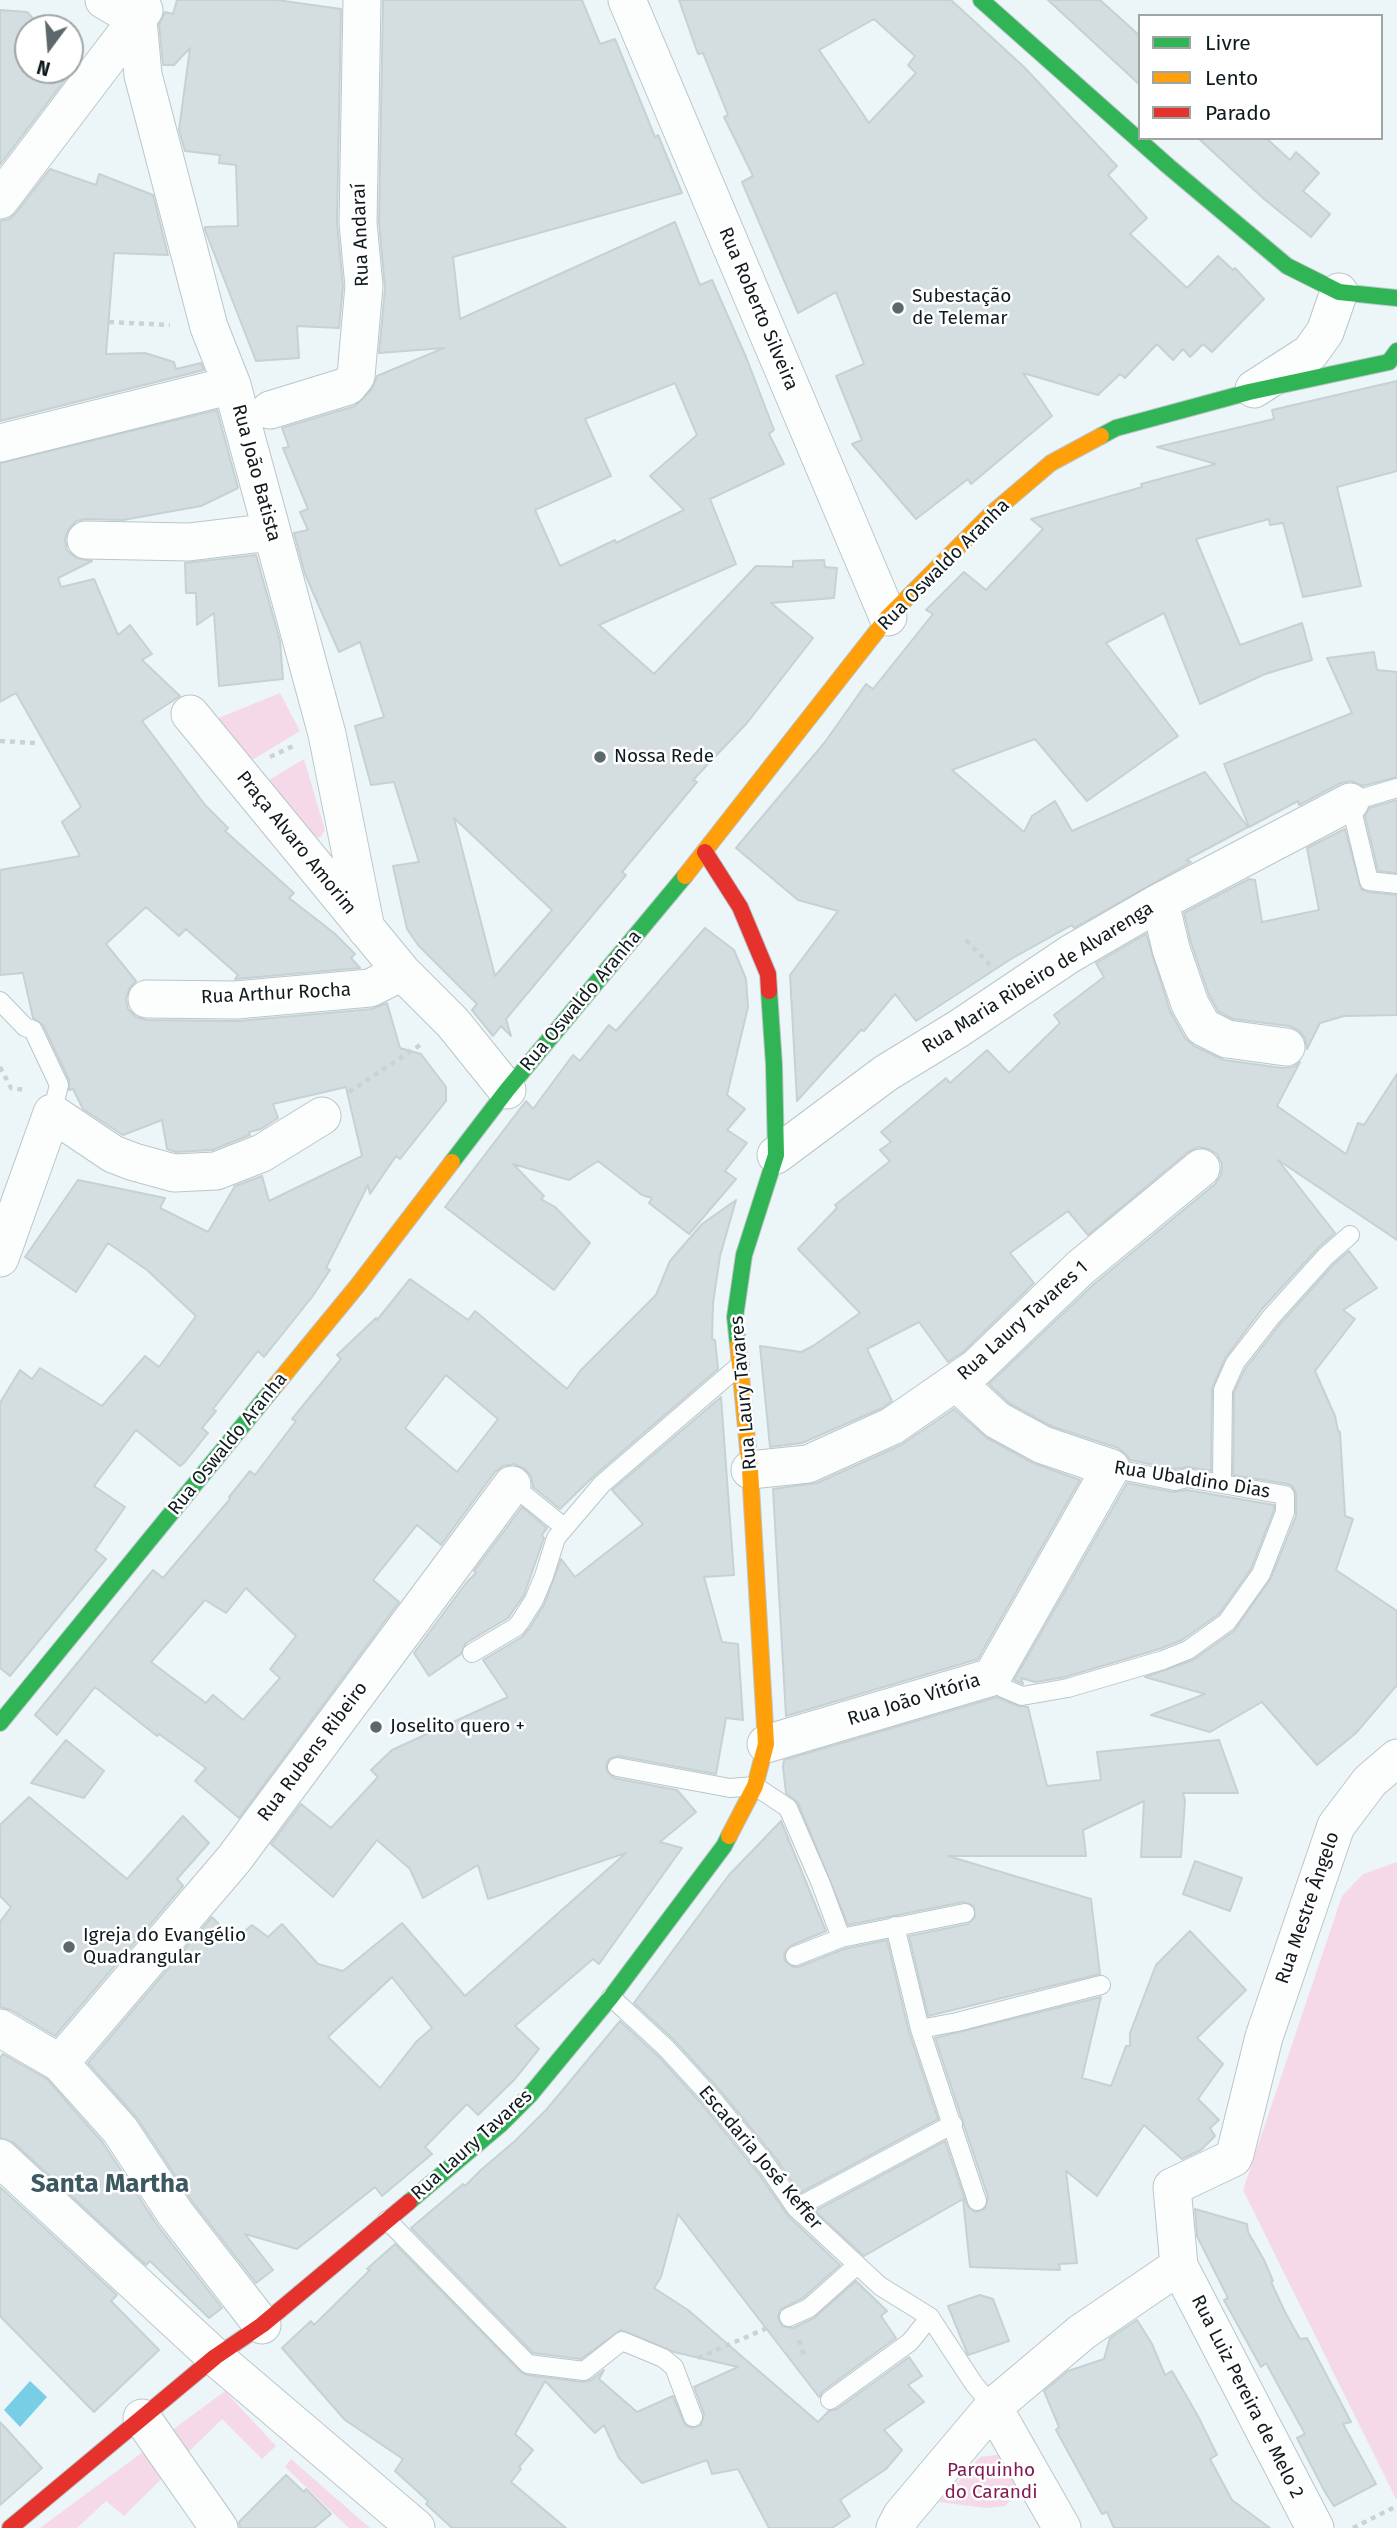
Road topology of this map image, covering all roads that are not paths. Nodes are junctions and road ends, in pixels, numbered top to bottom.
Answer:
1 (104, 0) edge
2 (362, 0) edge
3 (627, 0) edge
4 (982, 0) edge
5 (144, 10) edge
6 (1138, 139) edge
7 (1139, 140) edge
8 (0, 200) edge
9 (1339, 292) junction
10 (1397, 298) edge
11 (1394, 357) edge
12 (232, 385) junction
13 (1249, 392) junction
14 (270, 410) dead end
15 (0, 443) edge
16 (271, 532) junction
17 (86, 540) dead end
18 (888, 617) junction
19 (190, 714) dead end
20 (1397, 788) edge
21 (1350, 802) junction
22 (705, 852) junction
23 (1397, 884) edge
24 (1160, 902) junction
25 (366, 929) junction
26 (402, 972) junction
27 (147, 999) dead end
28 (0, 1001) edge
29 (1286, 1047) dead end
30 (507, 1090) junction
31 (52, 1113) junction
32 (322, 1116) road end
33 (776, 1155) junction
34 (1202, 1168) dead end
35 (1350, 1235) dead end
36 (0, 1258) edge
37 (740, 1364) junction
38 (956, 1382) junction
39 (1111, 1468) junction
40 (750, 1470) junction
41 (1222, 1484) junction
42 (512, 1485) joint
43 (564, 1527) junction
44 (472, 1653) dead end
45 (992, 1677) junction
46 (0, 1723) edge
47 (766, 1744) junction
48 (1397, 1758) edge
49 (617, 1767) dead end
50 (755, 1786) junction
51 (965, 1913) dead end
52 (895, 1926) junction
53 (841, 1938) junction
54 (795, 1956) dead end
55 (1101, 1985) dead end
56 (611, 1997) junction
57 (0, 2028) edge
58 (920, 2029) junction
59 (60, 2063) junction
60 (953, 2124) junction
61 (0, 2158) edge
62 (977, 2201) dead end
63 (796, 2208) junction
64 (387, 2220) junction
65 (856, 2266) junction
66 (1179, 2266) junction
67 (789, 2317) road end
68 (930, 2317) junction
69 (262, 2325) junction
70 (215, 2357) junction
71 (830, 2400) dead end
72 (993, 2407) junction
73 (693, 2417) dead end
74 (142, 2418) junction
75 (10, 2528) edge
76 (219, 2528) edge
77 (416, 2528) edge
78 (895, 2528) edge
79 (1062, 2528) edge
80 (1314, 2528) edge

1 - 5 street
2 - 14 street, Rua Andaraí
3 - 18 street, Rua Roberto Silveira
4 - 6 street
5 - 8 street
5 - 12 street, Rua João Batista
7 - 9 street
9 - 10 street
9 - 13 street, Rua Oswaldo Aranha
11 - 13 street, Rua Oswaldo Aranha
12 - 15 street
12 - 16 street, Rua João Batista
13 - 18 street, Rua Oswaldo Aranha
16 - 17 street
16 - 25 street, Rua João Batista
18 - 22 street, Rua Oswaldo Aranha
19 - 25 street, Praça Alvaro Amorim
20 - 21 lane
21 - 23 lane
21 - 24 street, Rua Maria Ribeiro de Alvarenga
22 - 30 street, Rua Oswaldo Aranha
22 - 33 street, Rua Laury Tavares
24 - 29 street
24 - 33 street, Rua Maria Ribeiro de Alvarenga
25 - 26 street, Praça Alvaro Amorim
26 - 27 street, Rua Arthur Rocha
26 - 30 street, Praça Alvaro Amorim
28 - 31 lane
30 - 46 street, Rua Oswaldo Aranha
31 - 32 street
31 - 36 street
33 - 37 street, Rua Laury Tavares
34 - 38 street, Rua Laury Tavares 1
35 - 41 lane
37 - 40 street, Rua Laury Tavares
37 - 43 lane
38 - 39 street, Rua Ubaldino Dias
38 - 40 street, Rua Laury Tavares 1
39 - 41 lane, Rua Ubaldino Dias
39 - 45 street, Rua João Vitória
40 - 47 street, Rua Laury Tavares
41 - 45 lane, Rua Ubaldino Dias
42 - 43 lane, Rua Rubens Ribeiro
42 - 59 street, Rua Rubens Ribeiro
43 - 44 lane
45 - 47 street, Rua João Vitória
47 - 50 street, Rua Laury Tavares
48 - 66 street, Rua Mestre Ângelo
49 - 50 lane
50 - 53 lane
50 - 56 street, Rua Laury Tavares
51 - 52 lane
52 - 53 lane
52 - 58 lane
53 - 54 lane
55 - 58 lane
56 - 63 lane, Escadaria José Keffer
56 - 64 street, Rua Laury Tavares
57 - 59 street
58 - 60 lane
59 - 69 street
60 - 62 lane
60 - 63 lane
61 - 70 street
63 - 65 lane, Escadaria José Keffer
64 - 69 street, Rua Laury Tavares
64 - 73 lane
65 - 67 lane
65 - 68 lane, Escadaria José Keffer
66 - 72 street
66 - 80 street, Rua Luiz Pereira de Melo 2
68 - 71 lane
68 - 72 lane, Escadaria José Keffer
69 - 70 street, Rua Laury Tavares
70 - 74 street, Rua Laury Tavares
70 - 77 street
72 - 78 street
72 - 79 street
74 - 75 street, Rua Laury Tavares
74 - 76 street

